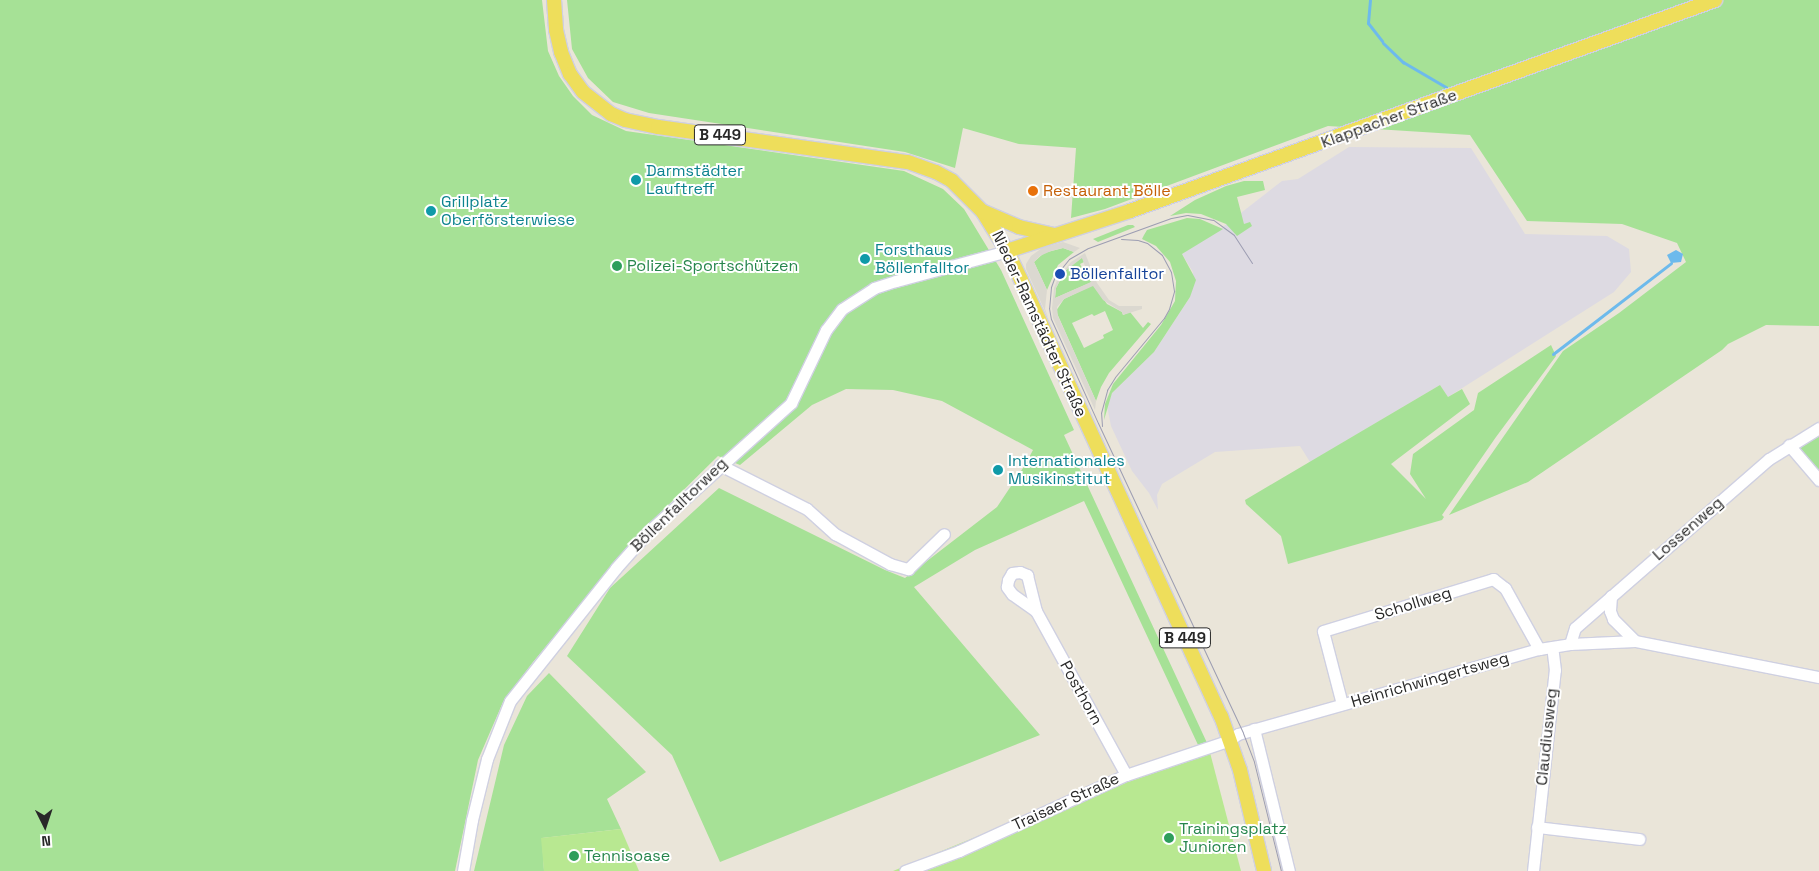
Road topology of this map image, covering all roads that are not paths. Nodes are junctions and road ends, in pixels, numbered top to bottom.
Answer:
1 (554, 0) edge
2 (1715, 0) edge
3 (983, 212) junction
4 (1061, 235) junction
5 (1007, 251) junction
6 (1819, 428) edge
7 (1789, 445) junction
8 (720, 465) junction
9 (1819, 480) edge
10 (944, 534) dead end
11 (1611, 596) junction
12 (1036, 611) dead end
13 (1635, 641) junction
14 (1570, 644) junction
15 (1552, 647) junction
16 (1540, 649) junction
17 (1819, 677) edge
18 (1342, 704) junction
19 (1254, 729) junction
20 (1230, 740) junction
21 (1126, 775) junction
22 (1537, 827) junction
23 (1639, 839) dead end
24 (463, 871) edge
25 (905, 871) edge
26 (1264, 871) edge
27 (1289, 871) edge
28 (1532, 871) edge

1 - 3 main road, Nieder-Ramstädter Straße / B 449
2 - 4 main road, Klappacher Straße
3 - 4 main road, Klappacher Straße
3 - 5 main road, Nieder-Ramstädter Straße / B 449
4 - 5 main road, Klappacher Straße
5 - 8 street, Böllenfalltorweg
5 - 20 main road, Nieder-Ramstädter Straße / B 449
6 - 7 street, Lossenweg
7 - 9 street
7 - 11 street, Lossenweg
8 - 10 street
8 - 24 street, Böllenfalltorweg
11 - 13 street
11 - 14 street, Lossenweg
12 - 21 street, Posthorn
13 - 14 street, Heinrichwingertsweg
13 - 17 street, Heinrichwingertsweg
14 - 15 street, Heinrichwingertsweg
15 - 16 street, Heinrichwingertsweg
15 - 22 street, Claudiusweg
16 - 18 street, Heinrichwingertsweg
16 - 18 street, Schollweg
18 - 19 street, Heinrichwingertsweg
19 - 20 street, Heinrichwingertsweg
19 - 27 street
20 - 21 street, Traisaer Straße
20 - 26 main road, Nieder-Ramstädter Straße / B 449
21 - 25 street, Traisaer Straße
22 - 23 street
22 - 28 street, Claudiusweg

